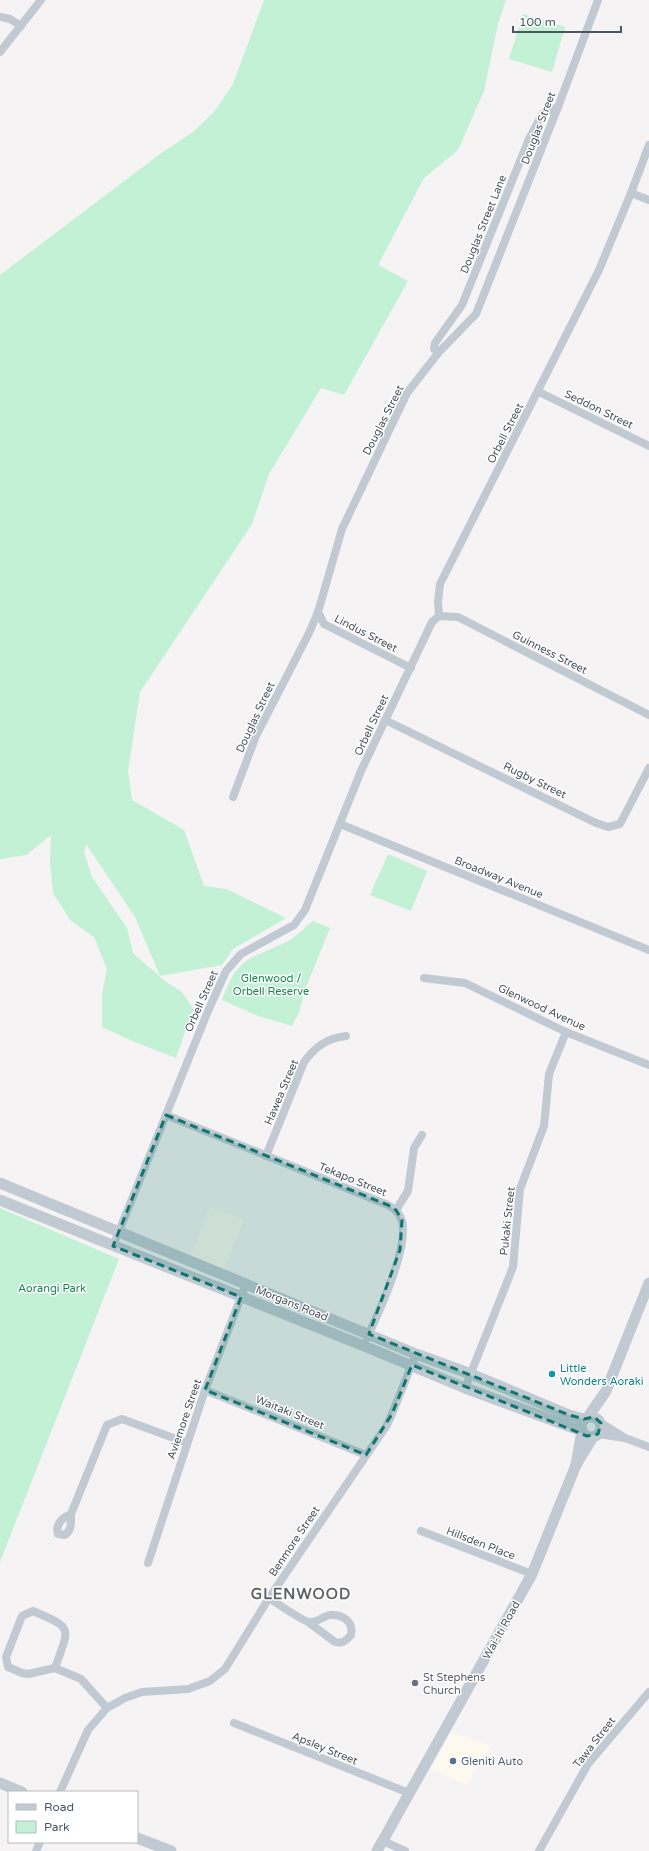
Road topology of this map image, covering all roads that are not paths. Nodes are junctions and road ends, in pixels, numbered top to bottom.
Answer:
1 (41, 0) edge
2 (598, 0) edge
3 (0, 17) edge
4 (21, 26) junction
5 (0, 52) edge
6 (558, 107) junction
7 (649, 146) edge
8 (630, 193) junction
9 (649, 200) edge
10 (439, 352) junction
11 (539, 392) junction
12 (649, 446) edge
13 (318, 612) junction
14 (439, 616) junction
15 (411, 668) junction
16 (649, 715) edge
17 (385, 720) junction
18 (649, 768) edge
19 (233, 797) dead end
20 (340, 824) junction
21 (649, 950) edge
22 (424, 978) dead end
23 (566, 1032) junction
24 (346, 1036) dead end
25 (649, 1065) edge
26 (166, 1115) junction
27 (422, 1135) dead end
28 (266, 1156) junction
29 (3, 1184) edge
30 (0, 1200) edge
31 (396, 1210) junction
32 (119, 1232) junction
33 (113, 1246) junction
34 (649, 1283) edge
35 (246, 1284) junction
36 (241, 1296) junction
37 (369, 1334) junction
38 (364, 1346) junction
39 (416, 1354) junction
40 (412, 1365) junction
41 (470, 1374) junction
42 (465, 1388) junction
43 (205, 1390) junction
44 (606, 1391) junction
45 (586, 1418) junction
46 (598, 1429) junction
47 (582, 1432) junction
48 (187, 1443) junction
49 (649, 1447) edge
50 (366, 1455) junction
51 (576, 1465) junction
52 (71, 1514) dead end
53 (421, 1531) dead end
54 (148, 1562) dead end
55 (532, 1574) junction
56 (269, 1598) junction
57 (308, 1622) junction
58 (55, 1668) junction
59 (649, 1692) edge
60 (107, 1708) junction
61 (234, 1723) dead end
62 (0, 1783) edge
63 (20, 1791) edge
64 (60, 1791) edge
65 (409, 1793) junction
66 (138, 1838) edge
67 (380, 1846) edge
68 (171, 1851) edge
69 (405, 1851) edge
70 (539, 1851) edge

1 - 4 street
2 - 6 street, Douglas Street
3 - 4 street
4 - 5 street
6 - 10 street, Douglas Street
6 - 10 street, Douglas Street Lane
7 - 8 street, Orbell Street
8 - 9 street
8 - 11 street, Orbell Street
10 - 13 street, Douglas Street
11 - 12 street, Seddon Street
11 - 14 street, Orbell Street
13 - 15 street, Lindus Street
13 - 19 street, Douglas Street
14 - 15 street, Orbell Street
14 - 16 street, Guinness Street
15 - 17 street, Orbell Street
17 - 18 street, Rugby Street
17 - 20 street, Orbell Street
20 - 21 street, Broadway Avenue
20 - 26 street, Orbell Street
22 - 23 street, Glenwood Avenue
23 - 25 street, Glenwood Avenue
23 - 41 street, Pukaki Street
24 - 28 street, Hawea Street
26 - 28 street, Tekapo Street
26 - 32 street, Orbell Street
27 - 31 street
28 - 31 street, Tekapo Street
29 - 30 street
29 - 32 street, Morgans Road
30 - 33 street, Morgans Road
31 - 37 street
32 - 33 street, Orbell Street
32 - 35 street, Morgans Road
33 - 36 street, Morgans Road
34 - 44 street, Wai-Iti Road
35 - 36 street, Aviemore Street
35 - 37 street, Morgans Road
36 - 38 street, Morgans Road
36 - 43 street, Aviemore Street
37 - 38 street
37 - 39 street, Morgans Road
38 - 40 street, Morgans Road
39 - 40 street, Benmore Street
39 - 41 street, Morgans Road
40 - 42 street, Morgans Road
40 - 50 street, Benmore Street
41 - 42 street, Pukaki Street
41 - 45 street, Morgans Road
42 - 47 street, Morgans Road
43 - 48 street, Aviemore Street
43 - 50 street, Waitaki Street
44 - 45 street, Wai-Iti Road
44 - 46 street, Wai-Iti Road
45 - 46 street
45 - 47 street
46 - 47 street
46 - 49 street
46 - 51 street, Wai-Iti Road
47 - 51 street, Wai-Iti Road
48 - 52 street
48 - 54 street, Aviemore Street
50 - 56 street, Benmore Street
51 - 55 street, Wai-Iti Road
53 - 55 street, Hillsden Place
55 - 65 street, Wai-Iti Road
56 - 57 street
56 - 60 street, Benmore Street
57 - 57 street
58 - 58 street
58 - 60 street
59 - 70 street, Tawa Street
60 - 64 street, Benmore Street
61 - 65 street, Apsley Street
62 - 63 street
65 - 67 street, Wai-Iti Road
66 - 68 street
67 - 69 street

